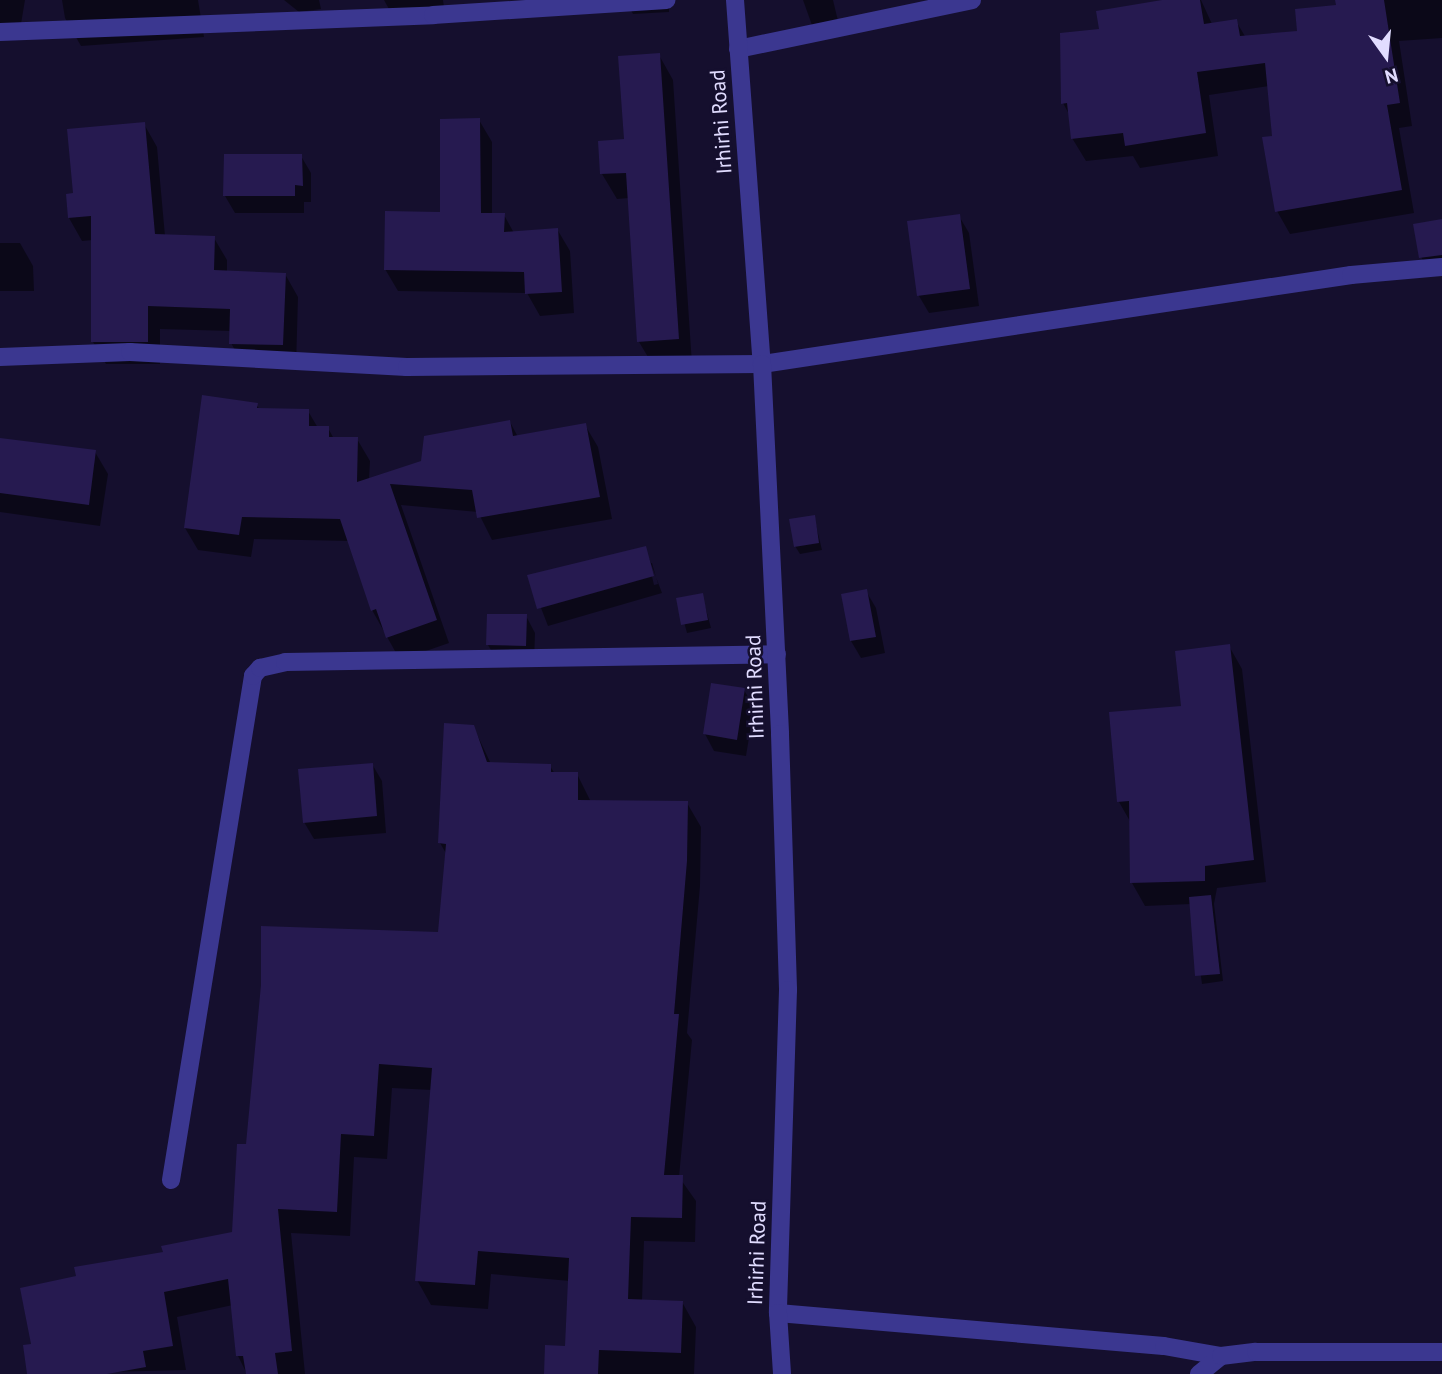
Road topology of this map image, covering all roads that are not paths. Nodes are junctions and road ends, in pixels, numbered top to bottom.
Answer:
1 (667, 0) edge
2 (735, 0) edge
3 (972, 0) edge
4 (0, 32) edge
5 (738, 49) junction
6 (1442, 267) edge
7 (0, 357) edge
8 (762, 364) junction
9 (777, 654) junction
10 (171, 1180) dead end
11 (778, 1313) junction
12 (1442, 1352) edge
13 (1221, 1356) junction
14 (782, 1374) edge
15 (1199, 1374) edge

1 - 4 street
2 - 5 street, Irhirhi Road
3 - 5 street
5 - 8 street, Irhirhi Road
6 - 8 street
7 - 8 street
8 - 9 street, Irhirhi Road
9 - 10 street
9 - 11 street, Irhirhi Road
11 - 13 street
11 - 14 street, Irhirhi Road
12 - 13 street
13 - 15 street

